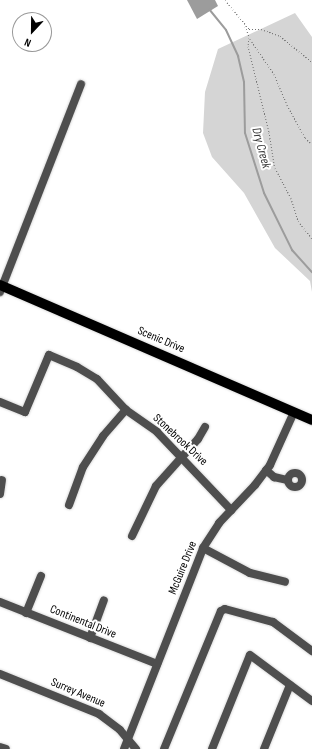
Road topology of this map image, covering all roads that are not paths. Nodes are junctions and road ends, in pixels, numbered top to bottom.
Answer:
1 (81, 84) dead end
2 (1, 288) edge
3 (0, 402) edge
4 (126, 410) junction
5 (294, 412) junction
6 (312, 420) edge
7 (205, 427) dead end
8 (183, 457) junction
9 (266, 470) junction
10 (2, 480) dead end
11 (288, 480) dead end
12 (0, 494) edge
13 (69, 505) dead end
14 (231, 510) junction
15 (132, 536) dead end
16 (203, 548) junction
17 (41, 576) dead end
18 (285, 582) dead end
19 (104, 600) dead end
20 (0, 602) edge
21 (26, 613) junction
22 (90, 638) junction
23 (312, 651) edge
24 (157, 664) junction
25 (0, 674) edge
26 (290, 685) junction
27 (312, 702) edge
28 (128, 739) junction
29 (0, 747) edge
30 (6, 749) edge
31 (124, 749) edge
32 (136, 749) edge
33 (164, 749) edge
34 (212, 749) edge
35 (264, 749) edge

1 - 2 street
2 - 5 main road, Scenic Drive
3 - 4 street, Stonebrook Drive
4 - 8 street, Stonebrook Drive
4 - 13 street
5 - 6 main road, Scenic Drive
5 - 9 street, McGuire Drive
7 - 8 street
8 - 14 street, Stonebrook Drive
8 - 15 street
9 - 11 street
9 - 14 street, McGuire Drive
10 - 12 street
14 - 16 street, McGuire Drive
16 - 18 street
16 - 24 street, McGuire Drive
17 - 21 street
19 - 22 street
20 - 21 street, Continental Drive
21 - 22 street, Continental Drive
22 - 24 street, Continental Drive
23 - 33 street
24 - 28 street, McGuire Drive
25 - 28 street, Surrey Avenue
26 - 27 street
26 - 34 street
26 - 35 street
28 - 31 street, McGuire Drive
28 - 32 street, Surrey Avenue
29 - 30 street

